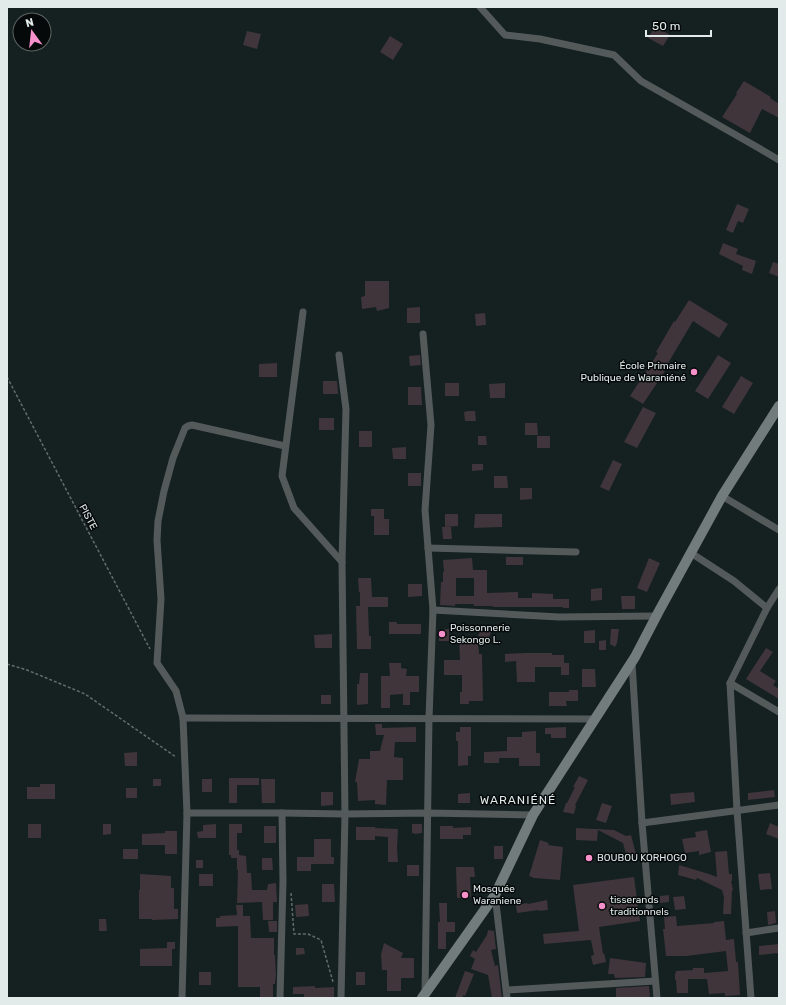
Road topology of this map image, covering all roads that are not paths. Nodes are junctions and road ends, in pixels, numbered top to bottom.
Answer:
1 (480, 7) edge
2 (779, 160) edge
3 (303, 312) dead end
4 (423, 334) dead end
5 (339, 356) dead end
6 (779, 406) edge
7 (285, 446) junction
8 (722, 496) junction
9 (779, 530) edge
10 (428, 548) junction
11 (576, 552) dead end
12 (691, 553) junction
13 (342, 562) junction
14 (779, 589) edge
15 (776, 599) edge
16 (767, 608) junction
17 (433, 610) junction
18 (656, 616) junction
19 (632, 663) junction
20 (730, 683) junction
21 (779, 712) edge
22 (183, 718) junction
23 (429, 718) junction
24 (595, 718) junction
25 (344, 719) junction
26 (779, 805) edge
27 (737, 810) junction
28 (187, 813) junction
29 (282, 813) junction
30 (428, 813) junction
31 (345, 814) junction
32 (533, 815) junction
33 (642, 823) junction
34 (495, 895) junction
35 (779, 928) edge
36 (746, 933) junction
37 (655, 981) junction
38 (507, 990) junction
39 (424, 996) edge
40 (182, 998) edge
41 (280, 998) edge
42 (341, 998) edge
43 (507, 998) edge
44 (657, 998) edge
45 (751, 998) edge

1 - 2 street
3 - 7 street
4 - 10 street
5 - 13 street
6 - 8 street
7 - 13 street
7 - 22 street
8 - 9 street
8 - 12 street
10 - 11 street
10 - 17 street
12 - 16 street
12 - 18 street
13 - 25 street
14 - 15 street
15 - 16 street
16 - 20 street
17 - 18 street
17 - 23 street
18 - 19 street
19 - 24 street
19 - 33 street
20 - 21 street
20 - 27 street
22 - 25 street
22 - 28 street
23 - 24 street
23 - 25 street
23 - 30 street
24 - 32 street
25 - 31 street
26 - 27 street
27 - 33 street
27 - 36 street
28 - 29 street
28 - 40 street
29 - 31 street
29 - 41 street
30 - 31 street
30 - 32 street
30 - 39 street
31 - 42 street
32 - 34 street
33 - 37 street
34 - 38 street
34 - 39 street
35 - 36 street
36 - 45 street
37 - 38 street
37 - 44 street
38 - 43 street

